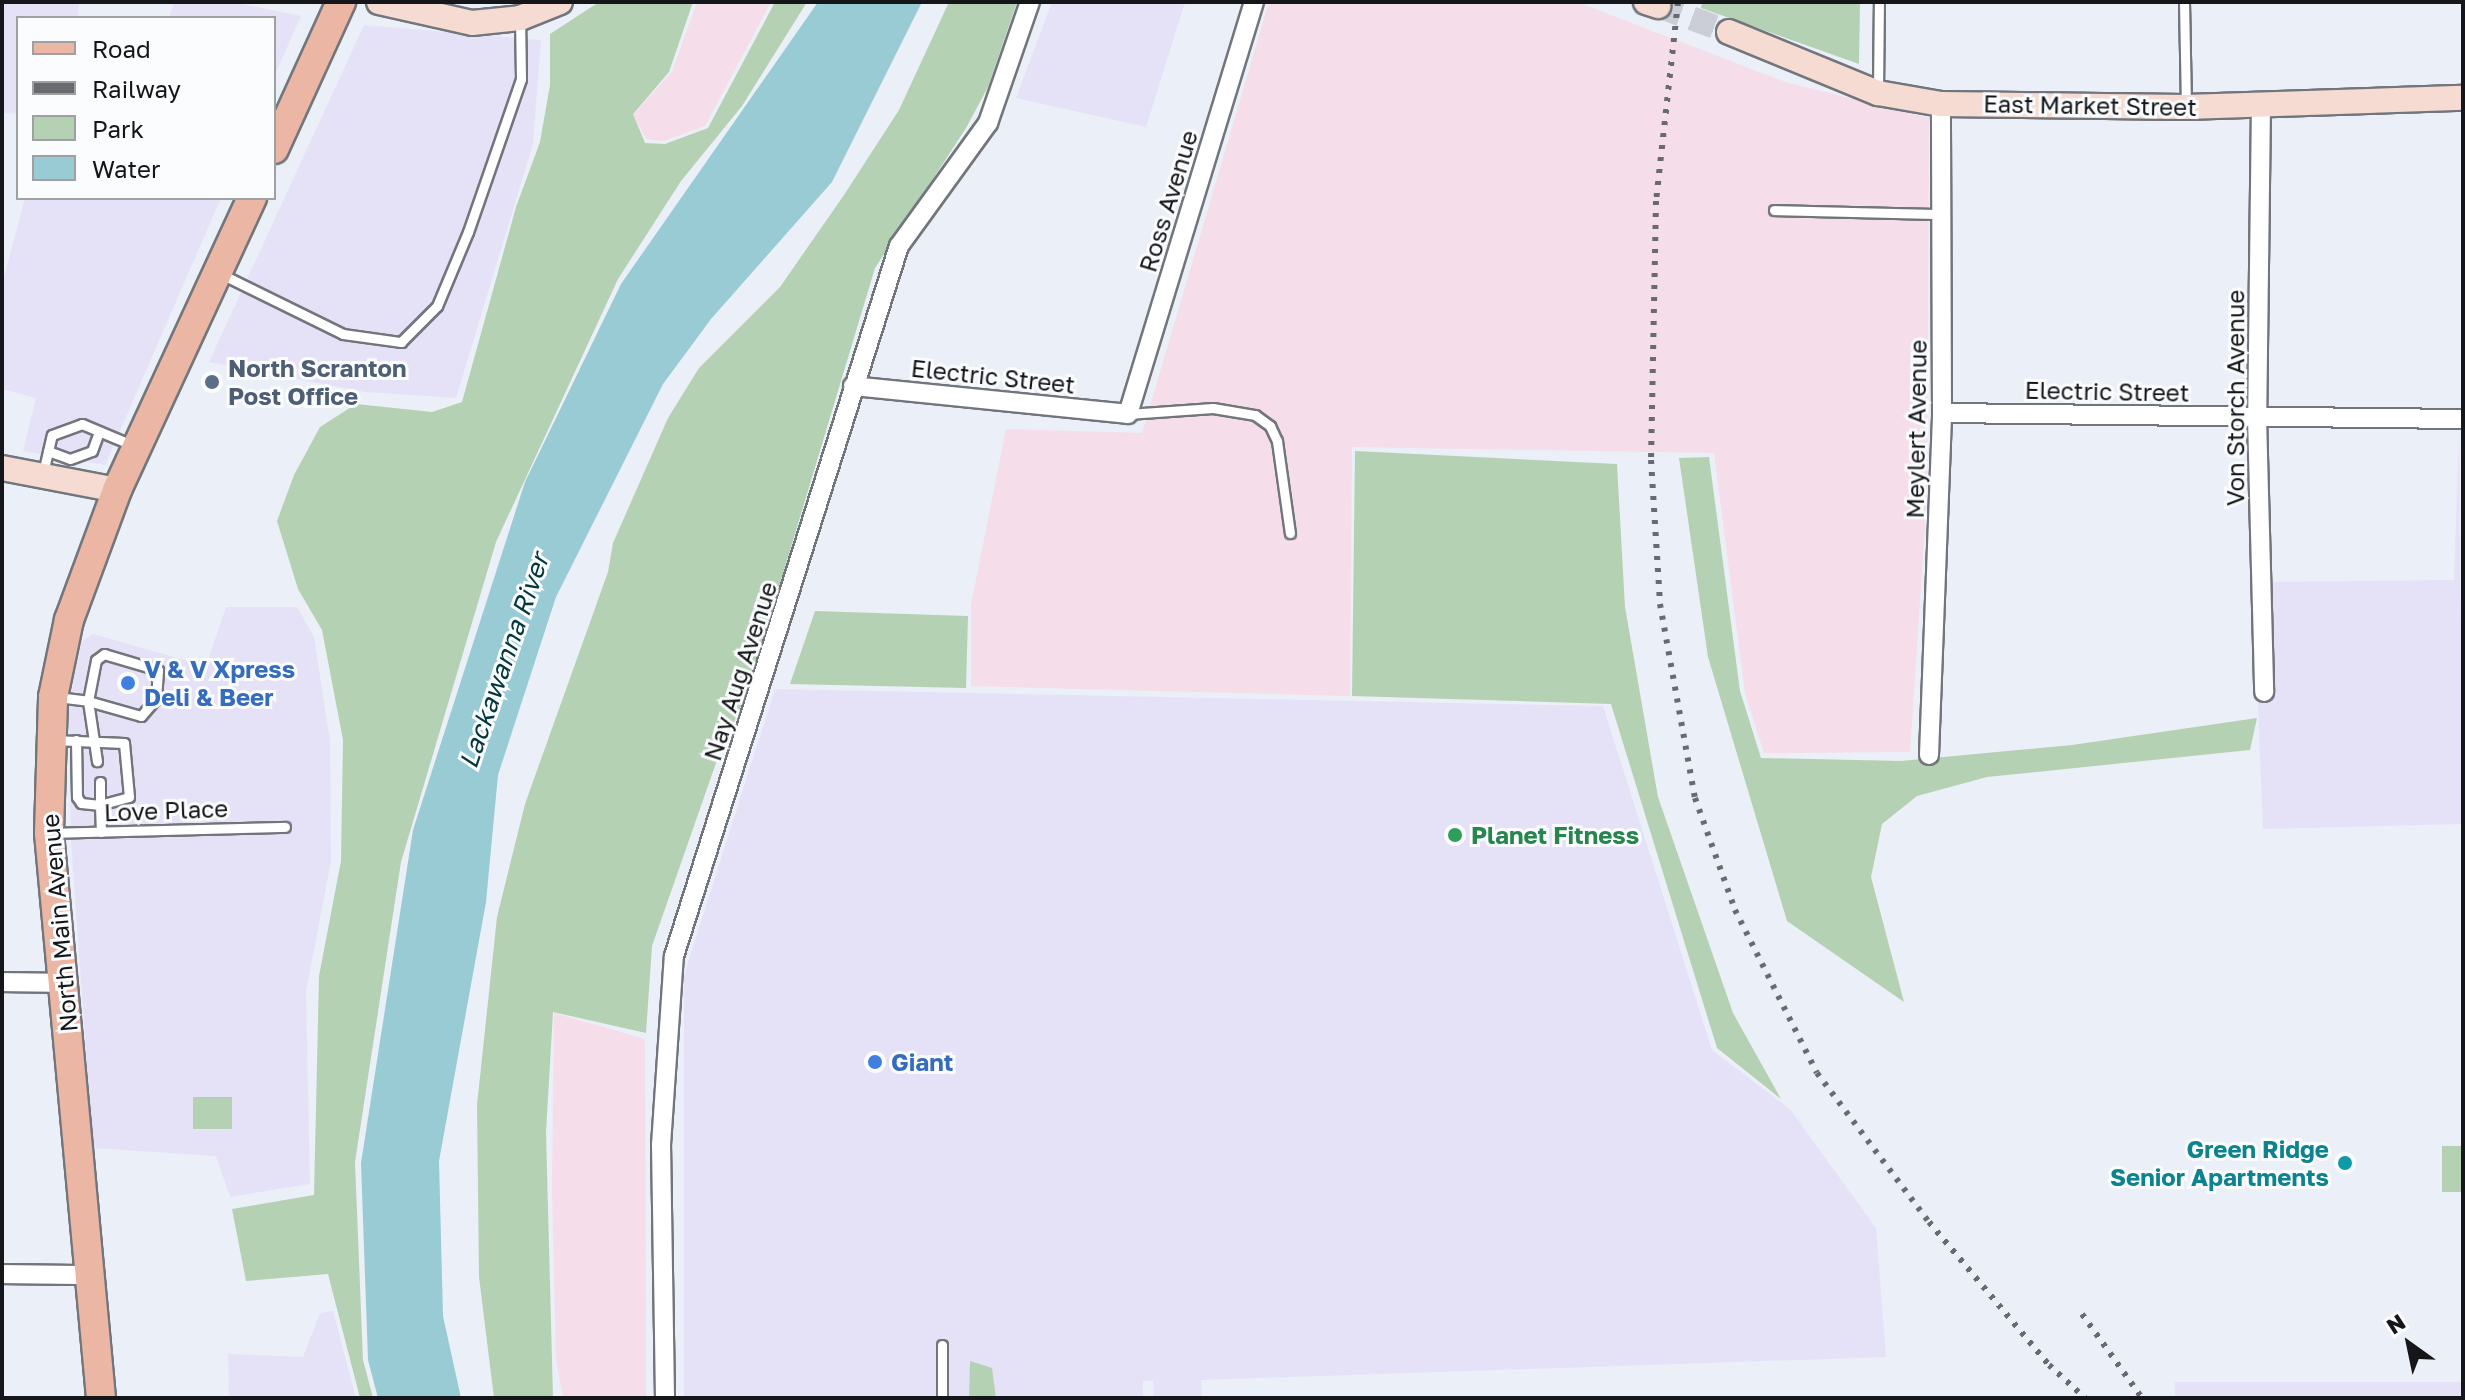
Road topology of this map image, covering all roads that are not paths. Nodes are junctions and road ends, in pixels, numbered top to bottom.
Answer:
1 (341, 2) edge
2 (379, 2) edge
3 (560, 2) edge
4 (1030, 2) edge
5 (1254, 2) edge
6 (1879, 2) edge
7 (2184, 2) edge
8 (520, 18) junction
9 (1729, 32) tunnel mouth
10 (1878, 93) junction
11 (2463, 98) edge
12 (1941, 104) junction
13 (2261, 104) junction
14 (2186, 107) junction
15 (276, 145) edge
16 (251, 200) edge
17 (1774, 210) dead end
18 (1941, 214) junction
19 (217, 272) junction
20 (853, 386) junction
21 (1942, 413) junction
22 (1128, 414) junction
23 (2257, 417) junction
24 (2463, 419) edge
25 (99, 432) junction
26 (135, 447) junction
27 (48, 451) junction
28 (2, 468) edge
29 (42, 476) junction
30 (117, 490) junction
31 (1290, 533) dead end
32 (2264, 692) dead end
33 (53, 697) junction
34 (88, 701) junction
35 (93, 739) junction
36 (64, 740) junction
37 (1929, 755) dead end
38 (97, 761) dead end
39 (100, 782) dead end
40 (100, 805) junction
41 (285, 827) dead end
42 (101, 832) junction
43 (49, 833) junction
44 (2, 982) edge
45 (63, 983) junction
46 (2, 1274) edge
47 (90, 1275) junction
48 (942, 1345) dead end
49 (101, 1398) edge
50 (665, 1398) edge
51 (942, 1398) edge

1 - 15 main road
2 - 8 street
3 - 8 street
4 - 20 street, Nay Aug Avenue
5 - 22 street, Ross Avenue
6 - 10 lane
7 - 14 lane
8 - 19 lane
9 - 10 street, East Market Street
10 - 12 street, East Market Street
11 - 13 street, East Market Street
12 - 14 street, East Market Street
12 - 18 street, Meylert Avenue
13 - 14 street, East Market Street
13 - 23 street, Von Storch Avenue
16 - 19 main road, North Main Avenue
17 - 18 lane
18 - 21 street, Meylert Avenue
19 - 26 main road, North Main Avenue
20 - 22 street, Electric Street
20 - 50 street, Nay Aug Avenue
21 - 23 street, Electric Street
21 - 37 street, Meylert Avenue
22 - 31 lane
23 - 24 street, Electric Street
23 - 32 street, Von Storch Avenue
25 - 26 lane
25 - 27 lane
25 - 27 lane
26 - 30 main road, North Main Avenue
27 - 29 lane
28 - 29 street
29 - 30 street
30 - 33 main road, North Main Avenue
33 - 34 lane
33 - 36 main road, North Main Avenue
34 - 34 lane
34 - 35 lane
35 - 36 lane
35 - 38 lane
35 - 40 lane
36 - 40 lane
36 - 43 main road, North Main Avenue
39 - 40 lane
40 - 42 lane
41 - 42 lane, Love Place
42 - 43 lane, Love Place
43 - 45 main road, North Main Avenue
44 - 45 street
45 - 47 main road, North Main Avenue
46 - 47 street
47 - 49 main road, North Main Avenue
48 - 51 lane

